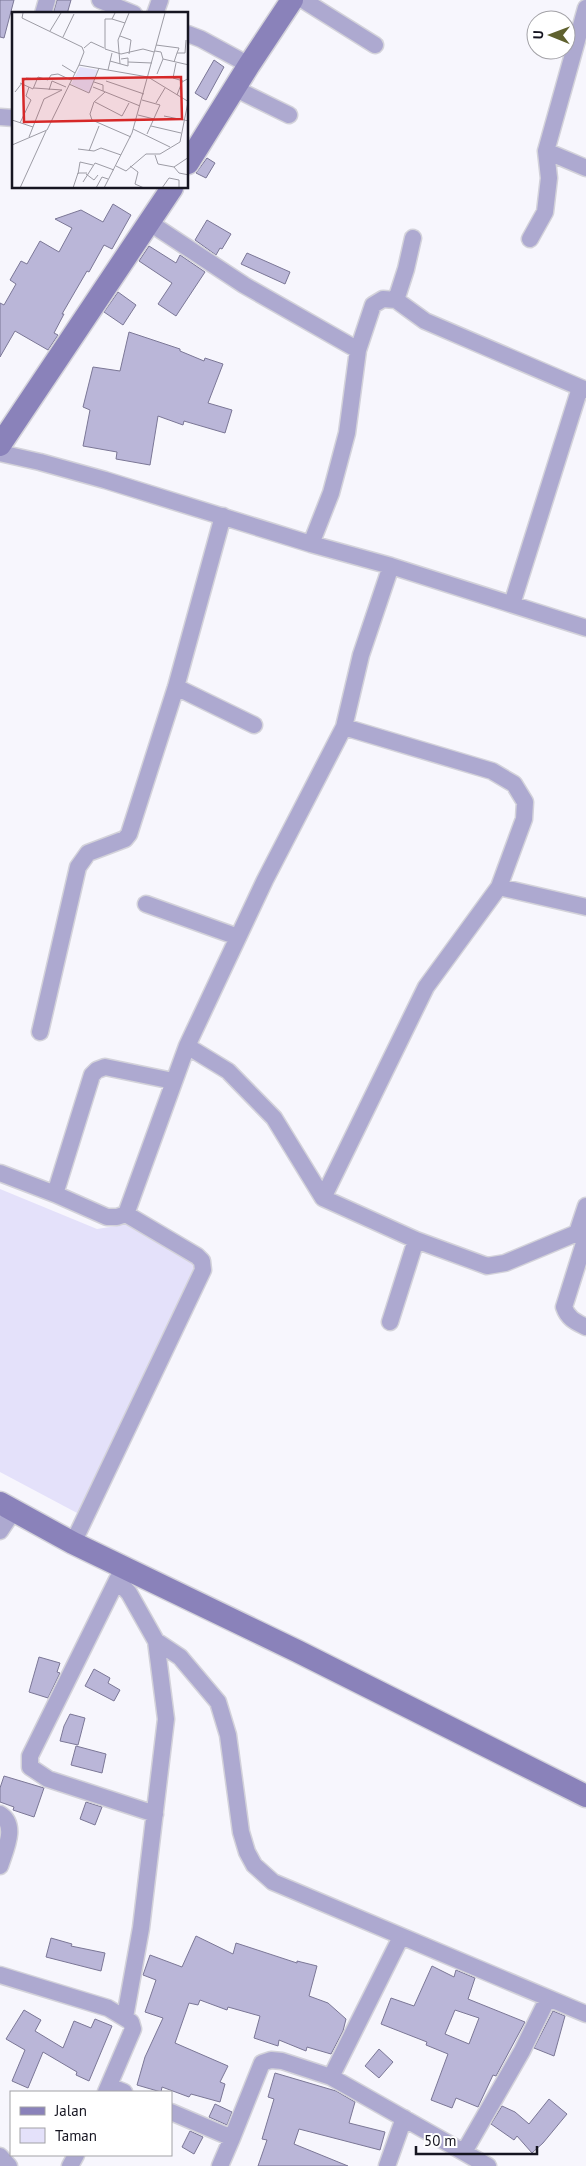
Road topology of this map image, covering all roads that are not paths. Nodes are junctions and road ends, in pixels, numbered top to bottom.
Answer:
1 (100, 0) edge
2 (160, 0) edge
3 (292, 0) edge
4 (303, 0) edge
5 (586, 8) edge
6 (129, 12) edge
7 (156, 12) edge
8 (189, 34) edge
9 (375, 45) dead end
10 (249, 65) junction
11 (234, 88) junction
12 (289, 115) dead end
13 (546, 151) junction
14 (189, 161) edge
15 (586, 168) edge
16 (171, 189) edge
17 (150, 223) junction
18 (414, 238) dead end
19 (530, 239) dead end
20 (396, 300) junction
21 (358, 350) junction
22 (583, 389) edge
23 (0, 444) edge
24 (0, 453) edge
25 (223, 516) junction
26 (311, 544) junction
27 (391, 566) junction
28 (512, 604) junction
29 (586, 628) edge
30 (176, 686) junction
31 (254, 725) dead end
32 (344, 727) junction
33 (499, 887) junction
34 (146, 904) dead end
35 (586, 907) edge
36 (238, 937) junction
37 (40, 1032) dead end
38 (187, 1046) junction
39 (173, 1081) junction
40 (0, 1173) edge
41 (55, 1194) junction
42 (322, 1198) junction
43 (586, 1206) edge
44 (126, 1214) junction
45 (583, 1235) edge
46 (416, 1240) junction
47 (390, 1322) dead end
48 (586, 1328) edge
49 (7, 1506) edge
50 (0, 1531) edge
51 (73, 1543) junction
52 (121, 1574) junction
53 (156, 1641) junction
54 (586, 1796) edge
55 (0, 1814) edge
56 (155, 1814) junction
57 (0, 1866) edge
58 (401, 1937) junction
59 (1, 1979) edge
60 (548, 1998) junction
61 (586, 2014) edge
62 (125, 2017) junction
63 (331, 2077) junction
64 (113, 2090) edge
65 (172, 2112) edge
66 (404, 2118) junction
67 (232, 2138) junction
68 (464, 2152) junction
69 (0, 2156) edge
70 (9, 2166) edge
71 (220, 2166) edge
72 (387, 2166) edge
73 (488, 2166) edge

1 - 6 street
2 - 7 street
3 - 10 street
4 - 9 street
5 - 13 street
8 - 10 street
10 - 11 street
11 - 12 street
11 - 14 street
13 - 15 street
13 - 19 street
16 - 17 street
17 - 21 street
17 - 23 street
18 - 20 street
20 - 21 street
20 - 22 street
21 - 26 street
22 - 28 street
24 - 25 street
25 - 26 street
25 - 30 street
26 - 27 street
27 - 28 street
27 - 32 street
28 - 29 street
30 - 31 street
30 - 37 street
32 - 33 street
32 - 36 street
33 - 35 street
33 - 42 street
34 - 36 street
36 - 38 street
38 - 39 street
38 - 42 street
39 - 41 street
39 - 44 street
40 - 41 street
41 - 44 street
42 - 46 street
43 - 45 street
44 - 51 street
45 - 46 street
45 - 48 street
46 - 47 street
49 - 50 street
49 - 51 street
51 - 52 street
52 - 53 street
52 - 54 street
52 - 56 street
53 - 56 street
53 - 58 street
55 - 57 street
56 - 62 street
58 - 60 street
58 - 63 street
59 - 62 street
60 - 61 street
60 - 68 street
62 - 64 street
63 - 66 street
63 - 67 street
65 - 67 street
66 - 68 street
66 - 72 street
67 - 71 street
68 - 73 street
69 - 70 street

